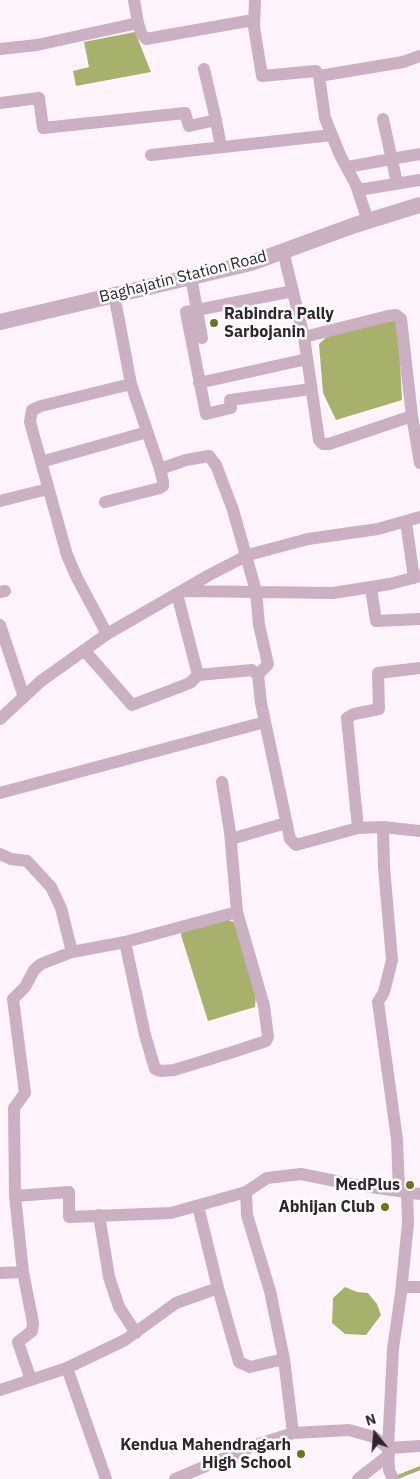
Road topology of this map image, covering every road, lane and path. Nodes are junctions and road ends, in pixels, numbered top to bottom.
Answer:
1 (134, 0) edge
2 (255, 0) edge
3 (253, 20) junction
4 (138, 23) junction
5 (0, 49) edge
6 (420, 56) edge
7 (204, 69) dead end
8 (319, 76) junction
9 (0, 103) edge
10 (383, 118) dead end
11 (216, 120) junction
12 (332, 135) junction
13 (222, 147) junction
14 (420, 154) edge
15 (150, 155) dead end
16 (390, 159) junction
17 (347, 167) junction
18 (420, 180) edge
19 (397, 184) junction
20 (358, 190) junction
21 (420, 205) edge
22 (368, 221) junction
23 (283, 251) junction
24 (191, 276) junction
25 (293, 291) junction
26 (114, 294) junction
27 (197, 310) junction
28 (0, 322) edge
29 (202, 338) dead end
30 (304, 338) junction
31 (307, 360) junction
32 (199, 383) junction
33 (131, 384) junction
34 (312, 389) junction
35 (412, 416) junction
36 (147, 432) junction
37 (40, 462) junction
38 (420, 463) edge
39 (160, 469) junction
40 (48, 489) junction
41 (0, 500) edge
42 (105, 502) dead end
43 (420, 517) edge
44 (406, 522) junction
45 (248, 556) junction
46 (417, 577) edge
47 (371, 588) junction
48 (256, 591) junction
49 (180, 593) junction
50 (420, 619) edge
51 (0, 625) edge
52 (107, 634) junction
53 (84, 650) junction
54 (420, 668) edge
55 (198, 675) junction
56 (258, 675) junction
57 (24, 697) junction
58 (0, 719) edge
59 (265, 722) junction
60 (222, 782) dead end
61 (0, 793) edge
62 (286, 823) junction
63 (383, 827) junction
64 (358, 828) junction
65 (420, 830) edge
66 (231, 838) junction
67 (0, 854) edge
68 (238, 912) junction
69 (125, 942) junction
70 (72, 952) junction
71 (246, 1192) junction
72 (403, 1192) junction
73 (420, 1194) edge
74 (15, 1196) junction
75 (198, 1206) junction
76 (99, 1216) junction
77 (23, 1272) junction
78 (0, 1273) edge
79 (402, 1287) junction
80 (420, 1287) edge
81 (218, 1288) junction
82 (136, 1333) junction
83 (284, 1359) junction
84 (67, 1368) junction
85 (31, 1380) junction
86 (0, 1390) edge
87 (293, 1433) junction
88 (420, 1446) edge
89 (389, 1451) junction
90 (206, 1473) edge
91 (391, 1474) edge
92 (106, 1479) edge
93 (175, 1479) edge
94 (358, 1479) edge

1 - 4 street
2 - 3 street
3 - 4 street
3 - 8 street
4 - 5 street
6 - 8 street
7 - 11 street
8 - 12 street
9 - 11 street
10 - 16 street
11 - 13 street
12 - 13 street
12 - 17 street
13 - 15 street
14 - 16 street
16 - 17 street
16 - 19 street
17 - 20 street
18 - 19 street
19 - 20 street
20 - 22 street
21 - 22 street, Baghajatin Station Road
22 - 23 street, Baghajatin Station Road
23 - 24 street, Baghajatin Station Road
23 - 25 street
24 - 26 street, Baghajatin Station Road
24 - 27 street
25 - 27 street
25 - 30 street
26 - 28 street, Baghajatin Station Road
26 - 33 street
27 - 29 street
27 - 32 street
30 - 31 street
30 - 35 street
31 - 32 street
31 - 34 street
32 - 34 street
33 - 36 street
33 - 37 street
34 - 35 street
35 - 38 street
36 - 37 street
36 - 39 street
37 - 40 street
39 - 42 street
39 - 45 street
40 - 41 street
40 - 52 street
43 - 44 street
44 - 45 street
44 - 46 street
45 - 48 street
45 - 49 street
46 - 47 street
47 - 48 street
47 - 50 street
48 - 49 street
48 - 56 street
49 - 52 street
49 - 55 street
51 - 57 street
52 - 53 street
53 - 55 street
53 - 57 street
54 - 64 street
55 - 56 street
56 - 59 street
57 - 58 street
59 - 61 street
59 - 62 street
60 - 66 street
62 - 64 street
62 - 66 street
63 - 64 street
63 - 65 street
63 - 72 street
66 - 68 street
67 - 70 street
68 - 69 street
68 - 69 street
69 - 70 street
70 - 74 street
71 - 72 street
71 - 75 street
71 - 83 street
72 - 73 street
72 - 79 street
74 - 76 street
74 - 77 street
75 - 76 street
75 - 81 street
76 - 82 street
77 - 78 street
77 - 85 street
79 - 80 street
79 - 89 street
81 - 82 street
81 - 83 street
82 - 84 street
83 - 87 street
84 - 85 street
84 - 92 street
85 - 86 street
87 - 89 street
87 - 90 street
88 - 89 street
89 - 91 street
89 - 94 street
90 - 93 street

